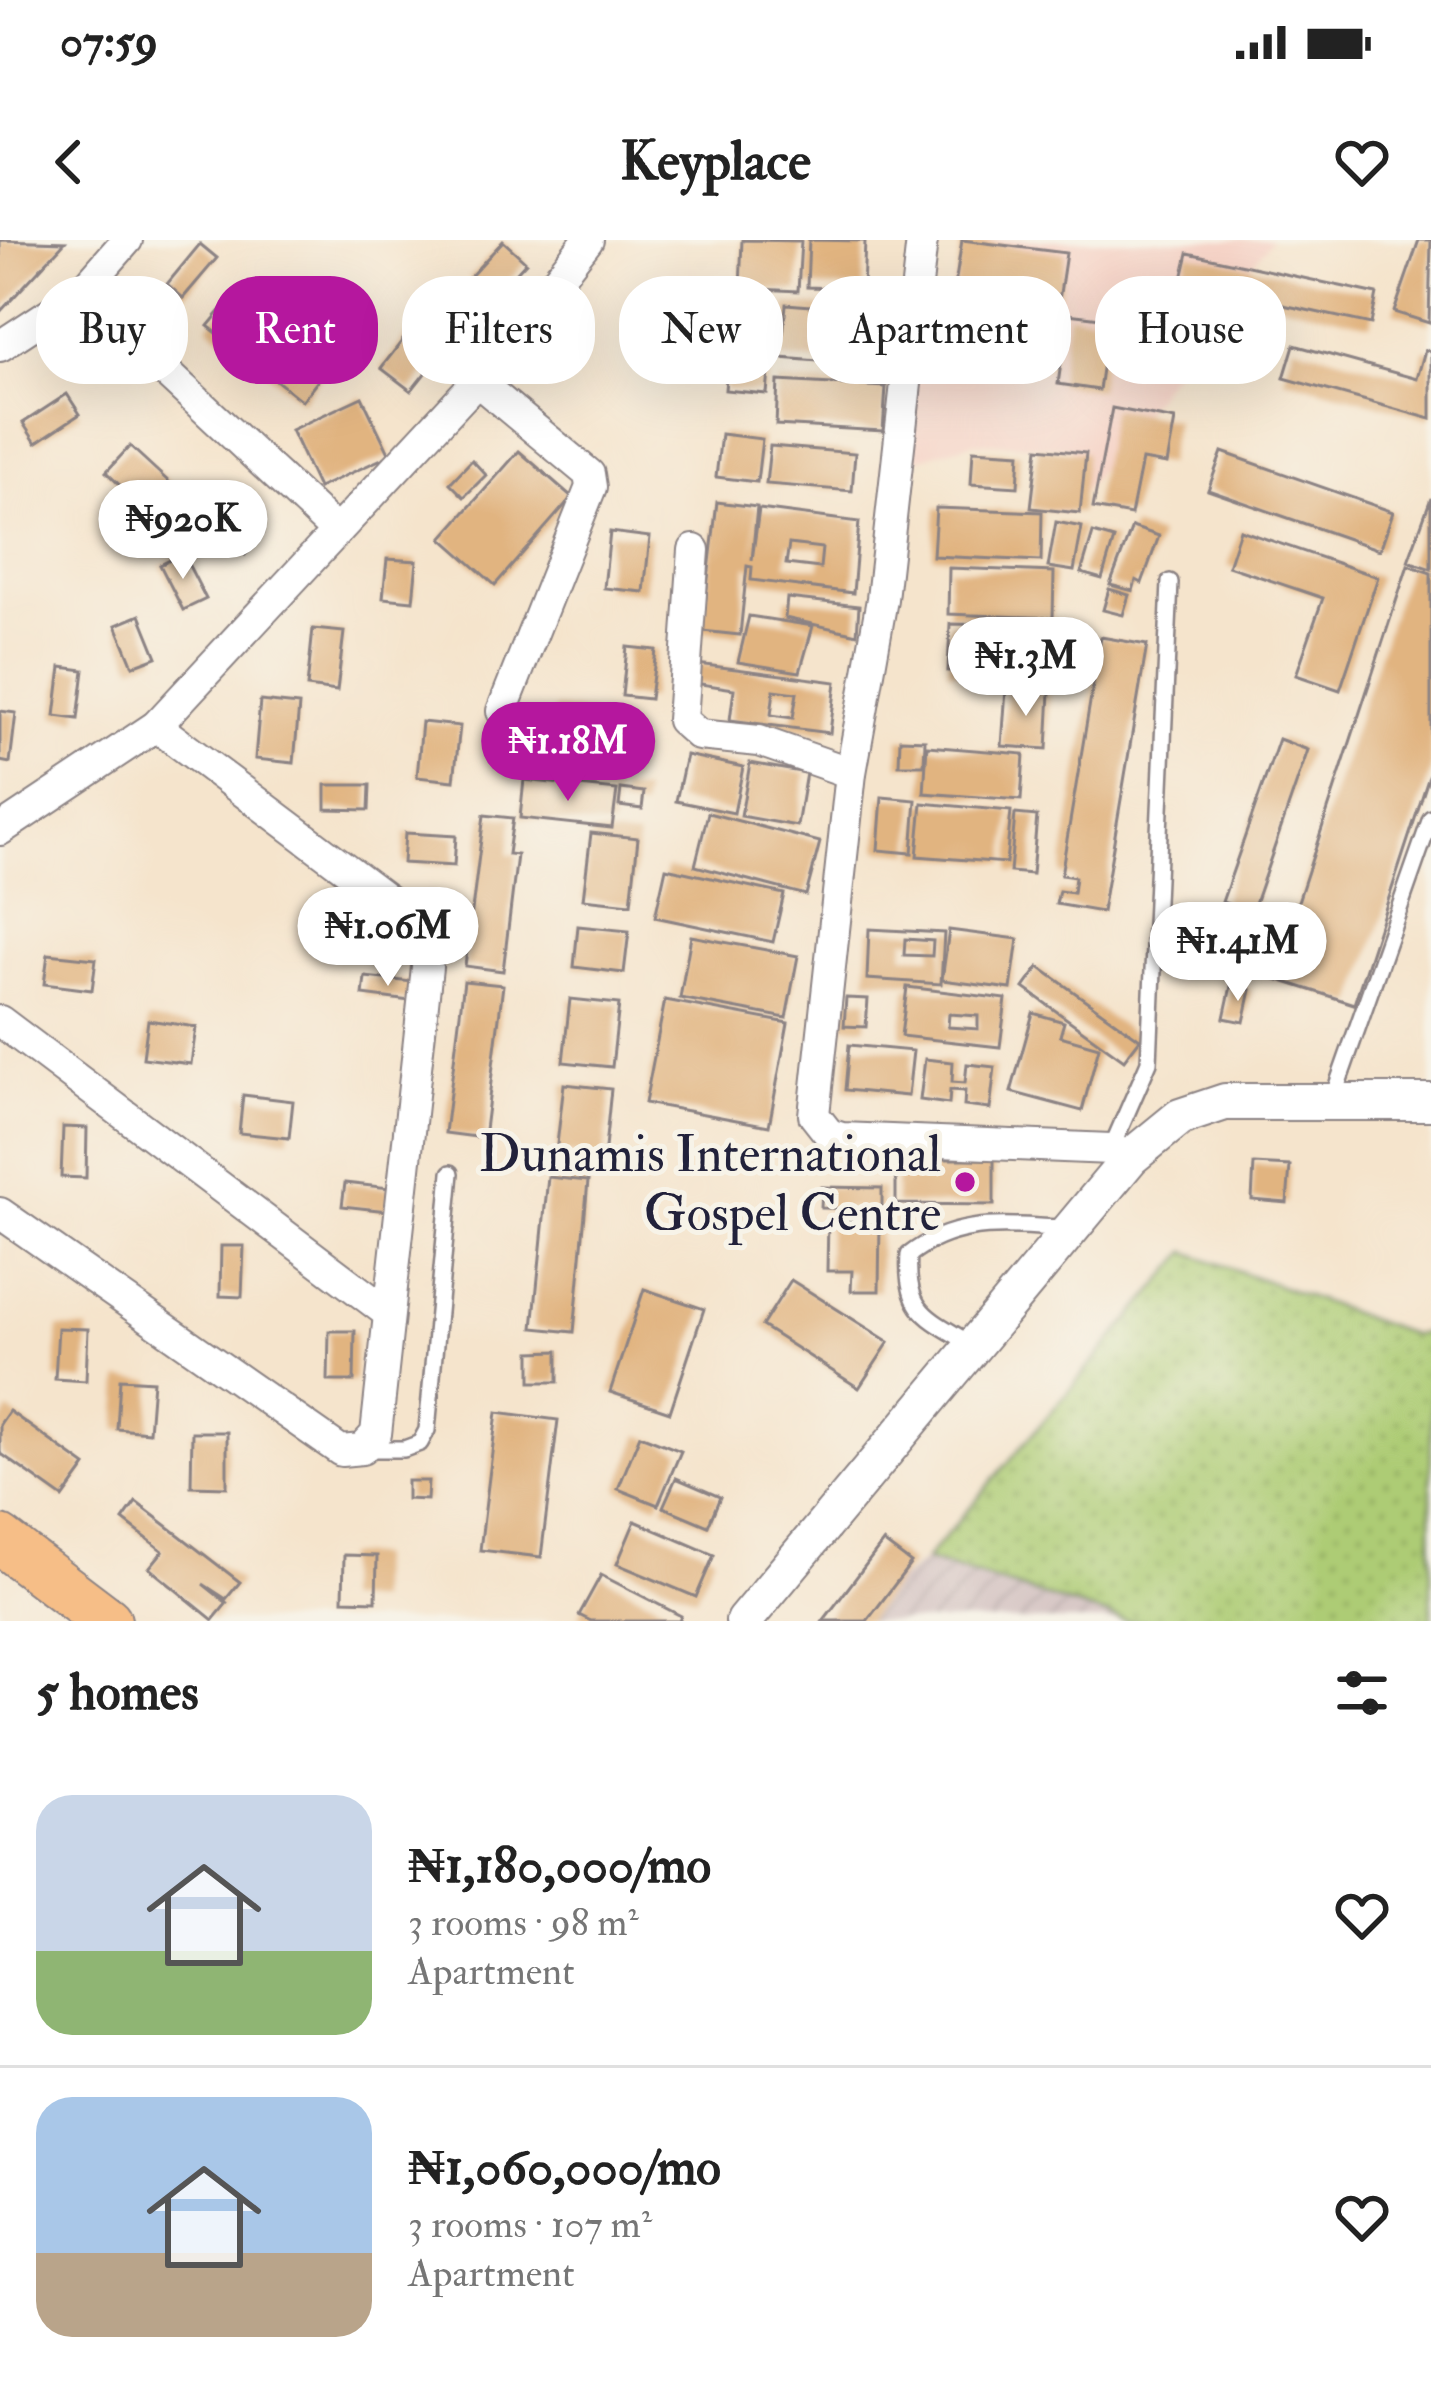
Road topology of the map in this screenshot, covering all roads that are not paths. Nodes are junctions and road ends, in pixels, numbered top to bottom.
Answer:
1 (127, 240) edge
2 (589, 240) edge
3 (922, 240) edge
4 (96, 276) edge
5 (560, 276) edge
6 (36, 322) edge
7 (0, 346) edge
8 (179, 384) edge
9 (474, 384) edge
10 (481, 384) edge
11 (335, 530) junction
12 (694, 550) dead end
13 (1170, 582) dead end
14 (502, 711) dead end
15 (156, 726) junction
16 (851, 773) junction
17 (1431, 818) edge
18 (0, 830) edge
19 (0, 1021) edge
20 (1431, 1102) edge
21 (1330, 1103) junction
22 (1121, 1153) junction
23 (451, 1173) dead end
24 (0, 1213) edge
25 (1072, 1228) junction
26 (388, 1313) junction
27 (974, 1346) junction
28 (362, 1449) junction
29 (0, 1540) edge
30 (107, 1621) edge
31 (744, 1621) edge

1 - 4 street
2 - 5 street
3 - 16 street
6 - 7 street
8 - 11 street
9 - 11 street
10 - 14 street
11 - 15 street
12 - 16 street
13 - 22 lane
15 - 18 street
15 - 26 street
16 - 22 street
17 - 21 lane
19 - 26 street
20 - 21 street
21 - 22 street
22 - 25 street
23 - 28 lane
24 - 28 street
25 - 27 street
25 - 27 lane
26 - 28 street
27 - 31 street
29 - 30 main road

